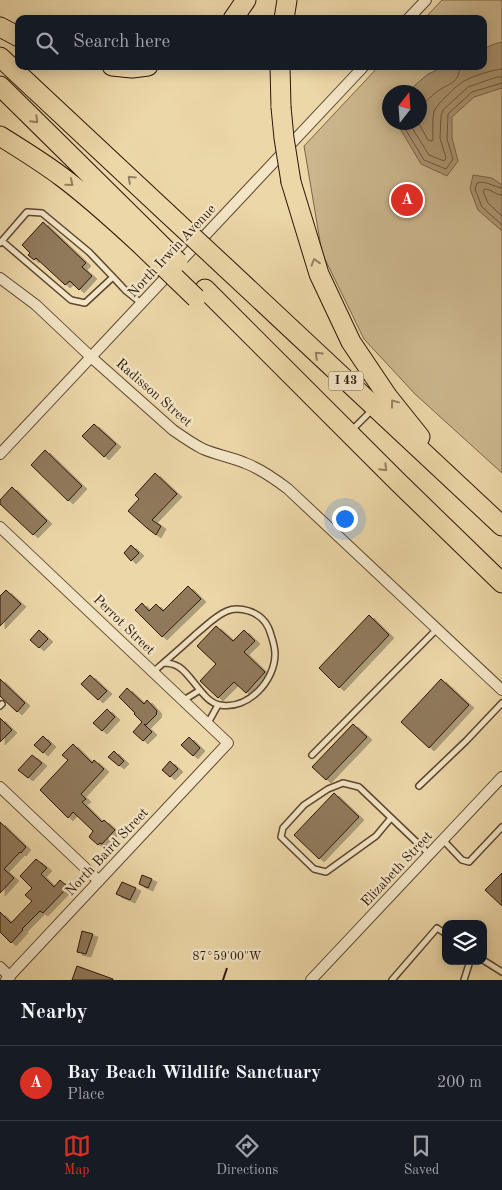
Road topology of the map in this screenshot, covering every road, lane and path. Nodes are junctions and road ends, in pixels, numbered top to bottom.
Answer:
1 (246, 0) edge
2 (287, 0) edge
3 (425, 0) edge
4 (236, 15) edge
5 (285, 15) edge
6 (412, 15) edge
7 (0, 26) edge
8 (15, 35) edge
9 (0, 57) edge
10 (280, 70) edge
11 (360, 70) edge
12 (0, 86) edge
13 (0, 136) edge
14 (144, 238) junction
15 (1, 242) edge
16 (113, 277) junction
17 (0, 278) edge
18 (141, 303) junction
19 (91, 357) junction
20 (374, 408) junction
21 (349, 433) junction
22 (0, 454) edge
23 (469, 495) junction
24 (502, 526) edge
25 (0, 527) edge
26 (502, 583) edge
27 (437, 629) junction
28 (164, 663) junction
29 (154, 672) junction
30 (200, 690) junction
31 (502, 690) edge
32 (183, 701) junction
33 (502, 703) edge
34 (218, 705) junction
35 (207, 724) junction
36 (228, 743) joint
37 (312, 755) dead end
38 (502, 777) edge
39 (419, 786) dead end
40 (0, 787) edge
41 (391, 818) junction
42 (502, 827) edge
43 (443, 840) junction
44 (430, 854) junction
45 (99, 881) junction
46 (442, 931) edge
47 (487, 963) edge
48 (469, 965) edge
49 (0, 967) edge
50 (502, 972) edge
51 (8, 978) edge
52 (311, 980) edge
53 (392, 980) edge
54 (464, 980) edge

1 - 4 highway
2 - 5 highway
3 - 6 street
7 - 8 highway
20 -> 9 highway, I 43, bridge
23 -> 10 highway, bridge
11 - 18 street, North Irwin Avenue
12 -> 14 highway, I 43
13 -> 14 highway
14 - 21 highway, I 43, bridge
15 - 16 lane
15 - 16 lane
16 - 18 lane
17 - 19 street, Radisson Street
18 - 19 street, North Irwin Avenue
19 - 22 street, North Irwin Avenue
19 - 27 street, Radisson Street
20 - 21 lane
20 - 23 highway, I 43
21 -> 26 highway, I 43
23 - 24 highway, I 43
25 - 29 street, Perrot Street
27 - 31 street, Radisson Street
27 - 37 lane
28 - 29 lane
28 - 30 lane
28 - 34 lane
29 - 32 street, Perrot Street
30 - 32 lane
30 - 34 lane
32 - 35 street, Perrot Street
33 - 39 lane
34 - 35 lane
35 - 36 street, Perrot Street
36 - 45 street, North Baird Street
38 - 43 street, Elizabeth Street
40 - 45 street
41 - 41 lane
41 - 44 lane
42 - 43 lane
43 - 44 street, Elizabeth Street
44 - 52 street, Elizabeth Street
45 - 51 street, North Baird Street
46 - 53 lane
47 - 50 lane
48 - 54 lane
49 - 51 street

